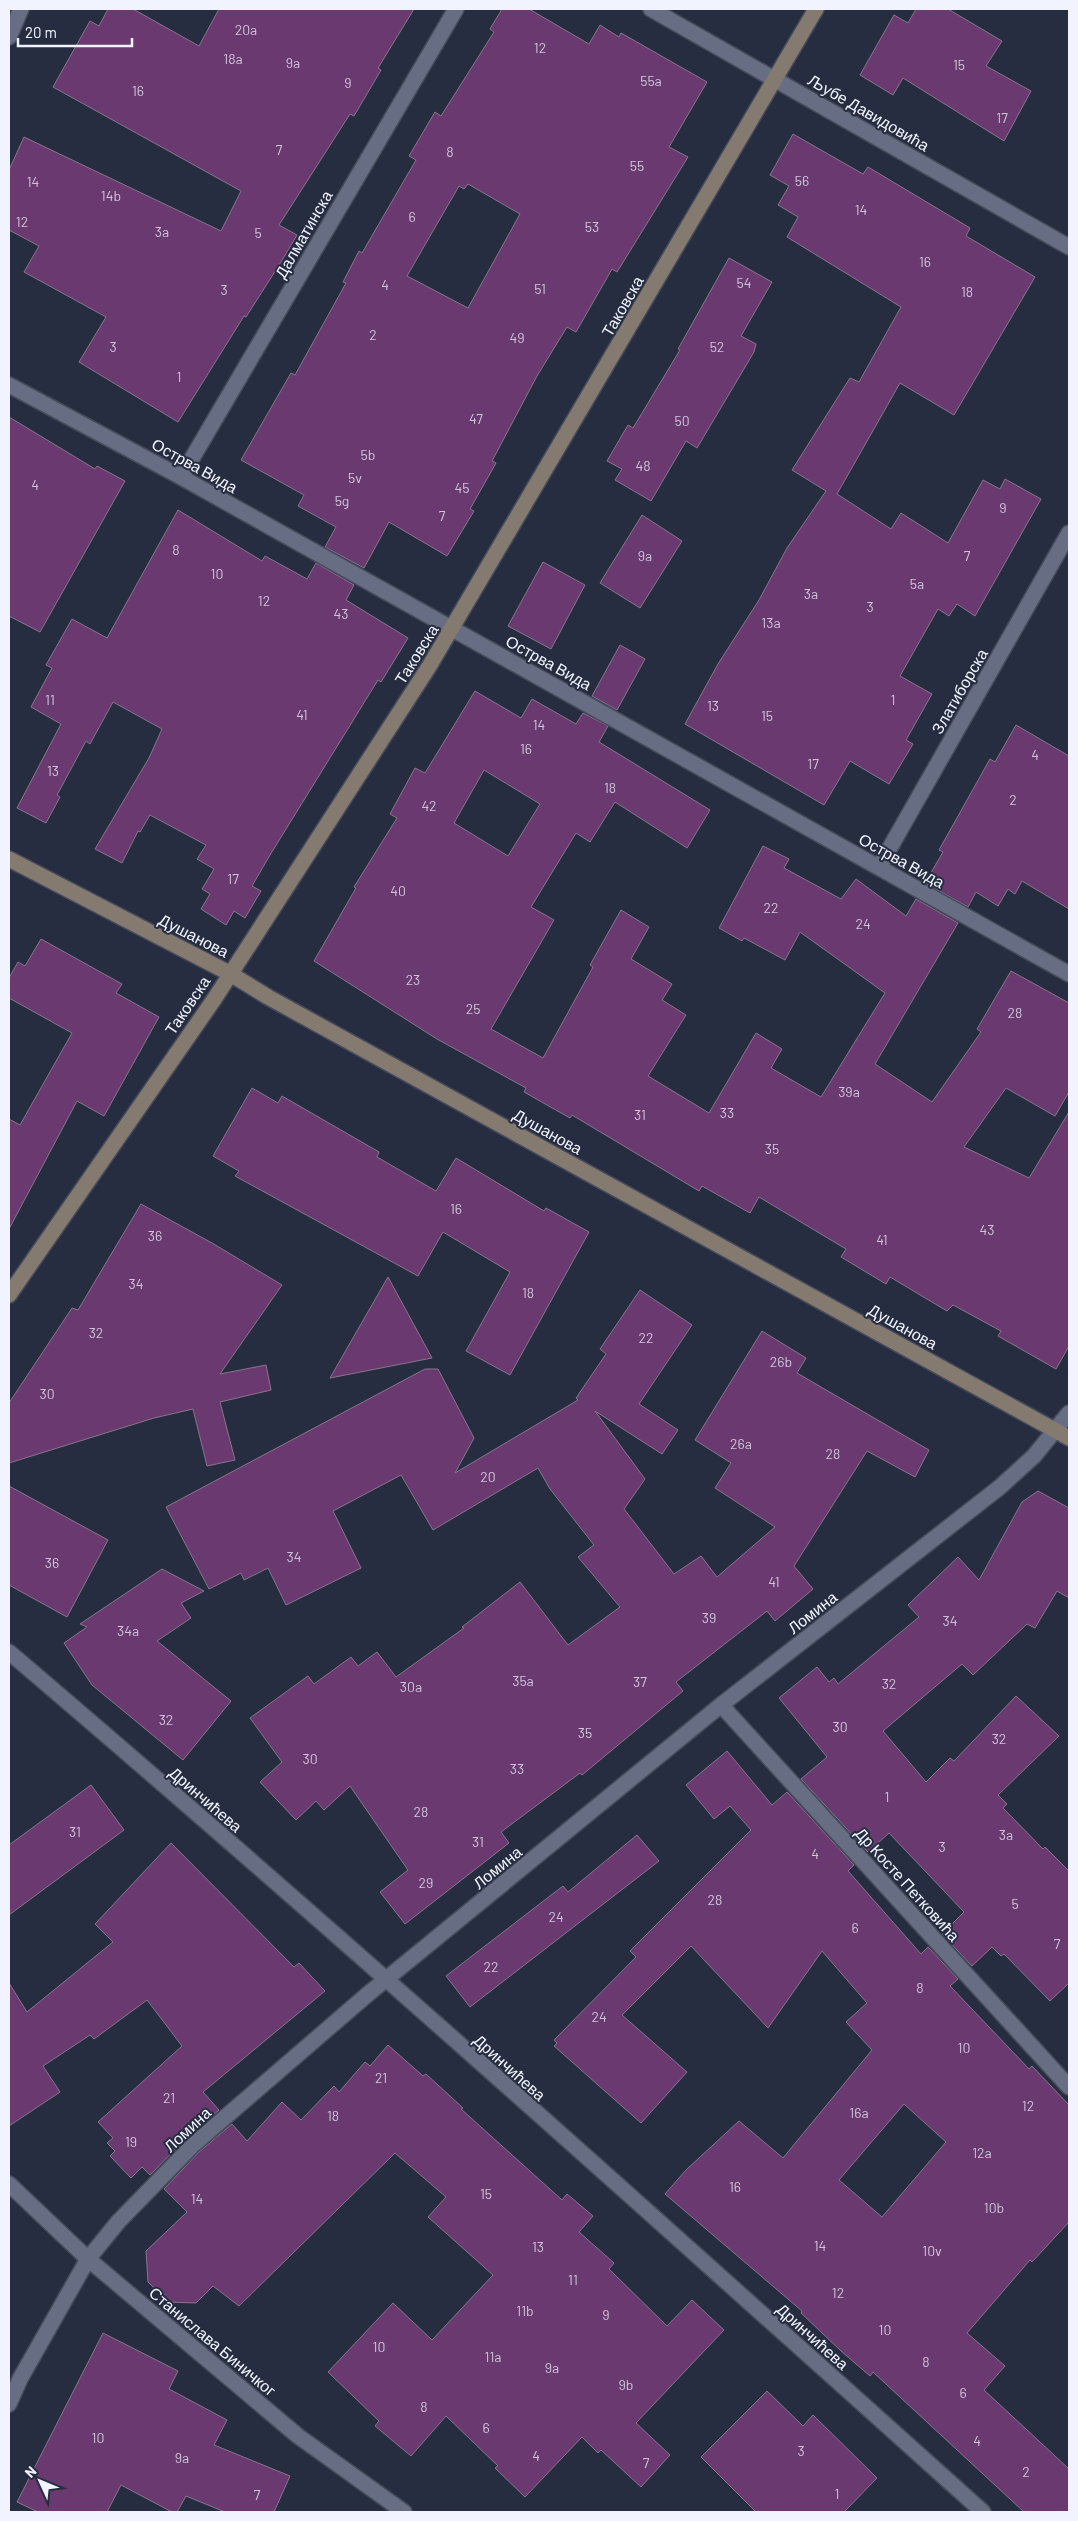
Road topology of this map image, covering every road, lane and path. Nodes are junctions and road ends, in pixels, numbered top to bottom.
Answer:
1 (21, 9) edge
2 (456, 9) edge
3 (651, 9) edge
4 (816, 9) edge
5 (9, 37) edge
6 (776, 79) junction
7 (1069, 246) edge
8 (9, 385) edge
9 (181, 477) junction
10 (1069, 533) edge
11 (452, 628) junction
12 (9, 859) edge
13 (879, 867) junction
14 (229, 974) junction
15 (1069, 974) edge
16 (9, 1295) edge
17 (1069, 1412) edge
18 (1054, 1430) junction
19 (1069, 1438) edge
20 (9, 1652) edge
21 (721, 1705) junction
22 (385, 1980) junction
23 (1069, 2087) edge
24 (9, 2184) edge
25 (88, 2259) junction
26 (9, 2404) edge
27 (404, 2512) edge
28 (983, 2512) edge

1 - 5 street
2 - 9 street, Далматинска
3 - 6 street, Љубе Давидовића
4 - 6 street, Таковска
6 - 7 street, Љубе Давидовића
6 - 11 street, Таковска
8 - 9 street, Острва Вида
9 - 11 street, Острва Вида
10 - 13 street, Златиборска
11 - 13 street, Острва Вида
11 - 14 street, Таковска
12 - 14 street, Душанова
13 - 15 street, Острва Вида
14 - 16 street, Таковска
14 - 18 street, Душанова
17 - 18 street, Ломина
18 - 19 street, Душанова
18 - 21 street, Ломина
20 - 22 street, Дринчићева
21 - 22 street, Ломина
21 - 23 street, Др Косте Петковића
22 - 25 street, Ломина
22 - 28 street, Дринчићева
24 - 25 street, Станислава Биничког
25 - 26 street, Ломина
25 - 27 street, Станислава Биничког

